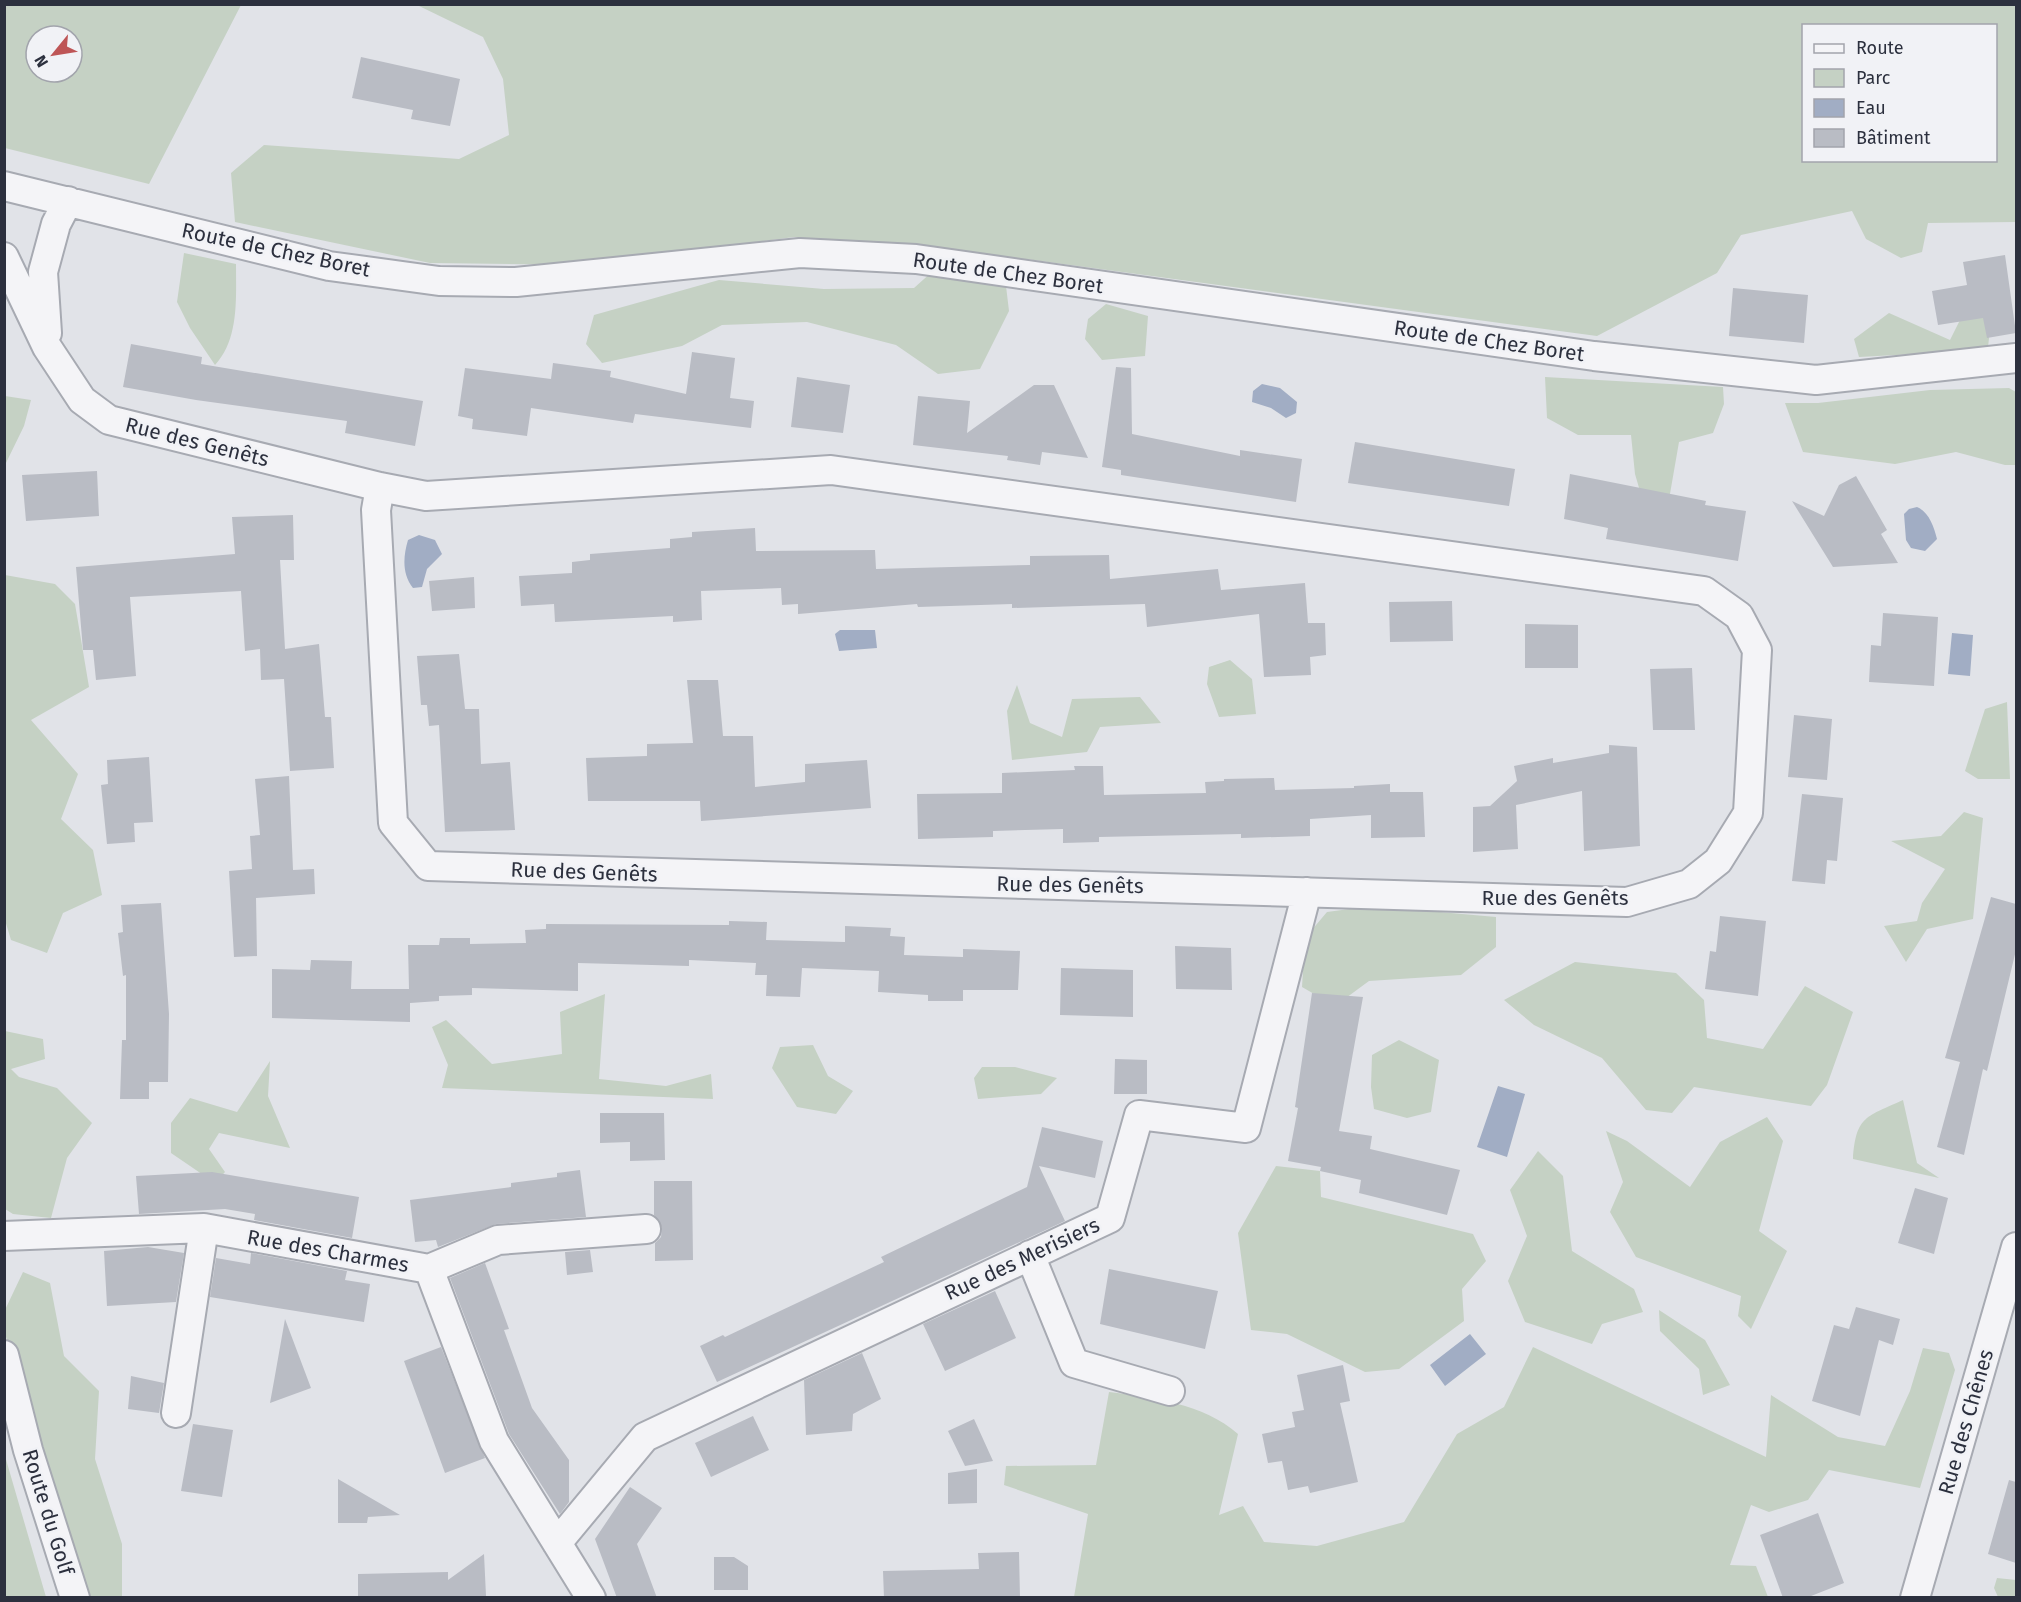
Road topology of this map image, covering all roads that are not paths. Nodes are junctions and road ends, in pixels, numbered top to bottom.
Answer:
1 (4, 186) edge
2 (68, 201) junction
3 (4, 257) edge
4 (47, 347) junction
5 (2016, 358) edge
6 (380, 487) junction
7 (1308, 892) junction
8 (204, 1228) junction
9 (646, 1229) dead end
10 (4, 1236) edge
11 (2016, 1247) edge
12 (1030, 1255) junction
13 (429, 1269) junction
14 (4, 1355) edge
15 (1170, 1391) dead end
16 (176, 1413) dead end
17 (557, 1543) junction
18 (75, 1598) edge
19 (591, 1598) edge
20 (1916, 1598) edge

1 - 2 street, Route de Chez Boret
2 - 4 street
2 - 5 street, Route de Chez Boret
3 - 4 street, Rue des Genêts
4 - 6 street, Rue des Genêts
6 - 7 street, Rue des Genêts
6 - 7 street, Rue des Genêts
7 - 12 street, Rue des Merisiers
8 - 10 street, Rue des Charmes
8 - 13 street, Rue des Charmes
8 - 16 street
9 - 13 street
11 - 20 street, Rue des Chênes
12 - 15 street
12 - 17 street, Rue des Merisiers
13 - 17 street, Rue des Charmes
14 - 18 street, Route du Golf
17 - 19 street, Rue des Charmes

